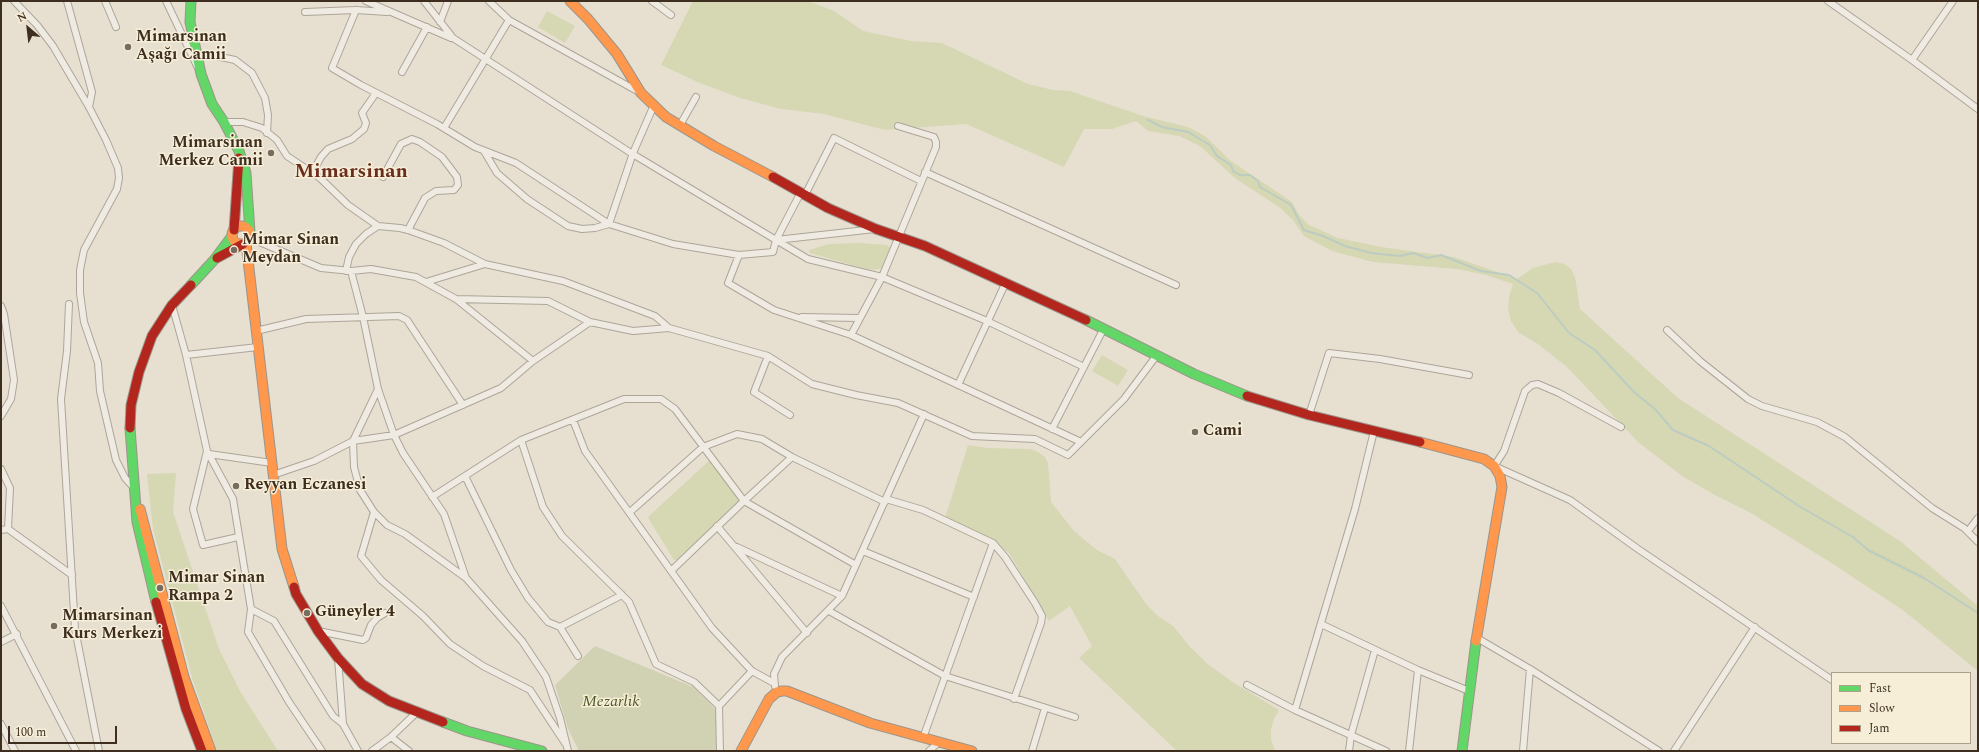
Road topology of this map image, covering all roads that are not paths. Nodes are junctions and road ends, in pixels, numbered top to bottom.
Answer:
1 (14, 1) edge
2 (67, 1) edge
3 (105, 1) edge
4 (166, 1) edge
5 (191, 1) edge
6 (366, 1) edge
7 (424, 1) edge
8 (448, 1) edge
9 (489, 1) edge
10 (570, 1) edge
11 (652, 1) edge
12 (1828, 1) edge
13 (1953, 1) edge
14 (356, 10) junction
15 (305, 12) dead end
16 (392, 12) junction
17 (670, 15) dead end
18 (509, 20) junction
19 (440, 22) junction
20 (116, 27) dead end
21 (427, 27) junction
22 (453, 38) junction
23 (197, 55) junction
24 (484, 59) junction
25 (1912, 60) junction
26 (402, 72) dead end
27 (201, 74) junction
28 (376, 93) junction
29 (641, 93) junction
30 (696, 97) dead end
31 (654, 105) junction
32 (89, 107) junction
33 (1978, 109) edge
34 (224, 122) junction
35 (680, 125) junction
36 (898, 126) dead end
37 (444, 128) junction
38 (268, 132) junction
39 (239, 151) junction
40 (484, 151) junction
41 (633, 153) junction
42 (925, 172) junction
43 (312, 173) junction
44 (383, 177) dead end
45 (921, 181) junction
46 (803, 194) junction
47 (609, 224) junction
48 (378, 226) junction
49 (876, 229) junction
50 (408, 230) junction
51 (233, 233) junction
52 (898, 238) junction
53 (247, 239) junction
54 (776, 240) junction
55 (739, 255) junction
56 (214, 260) junction
57 (485, 264) junction
58 (349, 271) junction
59 (882, 277) junction
60 (426, 282) junction
61 (1006, 282) junction
62 (1176, 285) dead end
63 (456, 299) junction
64 (69, 304) dead end
65 (172, 304) junction
66 (1, 306) edge
67 (363, 317) junction
68 (796, 317) junction
69 (859, 318) junction
70 (987, 321) junction
71 (590, 322) junction
72 (669, 328) junction
73 (1104, 328) junction
74 (1667, 330) dead end
75 (256, 331) junction
76 (851, 335) junction
77 (258, 347) junction
78 (186, 355) junction
79 (1157, 355) junction
80 (768, 356) junction
81 (533, 361) junction
82 (1084, 367) junction
83 (1469, 375) dead end
84 (958, 385) junction
85 (378, 389) junction
86 (462, 405) junction
87 (924, 414) junction
88 (790, 415) dead end
89 (1309, 415) junction
90 (1, 416) edge
91 (572, 420) junction
92 (1621, 427) dead end
93 (1052, 429) junction
94 (1374, 430) junction
95 (394, 435) junction
96 (521, 440) junction
97 (353, 441) junction
98 (1081, 442) junction
99 (703, 448) junction
100 (208, 452) junction
101 (792, 457) junction
102 (272, 463) junction
103 (1494, 466) junction
104 (1, 469) edge
105 (273, 475) junction
106 (465, 476) junction
107 (135, 488) junction
108 (432, 496) junction
109 (885, 500) junction
110 (744, 501) junction
111 (374, 512) junction
112 (630, 512) junction
113 (1978, 518) edge
114 (718, 526) junction
115 (4, 530) edge
116 (1968, 531) junction
117 (238, 537) junction
118 (1978, 542) edge
119 (993, 543) junction
120 (736, 546) junction
121 (863, 551) junction
122 (856, 565) junction
123 (671, 571) junction
124 (72, 575) junction
125 (466, 578) junction
126 (622, 595) junction
127 (842, 596) junction
128 (974, 597) junction
129 (1, 606) edge
130 (251, 609) junction
131 (829, 611) junction
132 (385, 613) dead end
133 (1321, 624) junction
134 (560, 627) junction
135 (1755, 627) junction
136 (318, 631) junction
137 (807, 633) junction
138 (17, 634) junction
139 (1477, 638) junction
140 (1, 642) edge
141 (1375, 650) junction
142 (578, 656) dead end
143 (338, 658) junction
144 (1530, 669) junction
145 (1418, 670) junction
146 (752, 671) junction
147 (945, 676) junction
148 (1831, 679) edge
149 (1247, 685) dead end
150 (775, 687) junction
151 (1469, 691) junction
152 (1014, 699) junction
153 (719, 706) junction
154 (1045, 708) junction
155 (1295, 710) junction
156 (416, 713) junction
157 (1075, 717) dead end
158 (1, 724) edge
159 (343, 724) junction
160 (1350, 735) junction
161 (390, 737) junction
162 (923, 738) junction
163 (939, 742) junction
164 (568, 749) edge
165 (743, 750) edge
166 (15, 751) edge
167 (76, 751) edge
168 (99, 751) edge
169 (202, 751) edge
170 (211, 751) edge
171 (322, 751) edge
172 (358, 751) edge
173 (372, 751) edge
174 (409, 751) edge
175 (542, 751) edge
176 (720, 751) edge
177 (929, 751) edge
178 (972, 751) edge
179 (1032, 751) edge
180 (1349, 751) edge
181 (1386, 751) edge
182 (1409, 751) edge
183 (1462, 751) edge
184 (1523, 751) edge
185 (1659, 751) edge
186 (1674, 751) edge

1 - 32 street
2 - 32 street
3 - 20 street
4 - 27 street
5 - 23 street
6 - 16 street
7 - 19 street
8 - 19 street
9 - 18 street
10 - 29 street
11 - 17 street
12 - 25 street
13 - 25 street
14 - 15 street
14 - 16 street
14 - 28 street
16 - 21 street
18 - 24 street
18 - 29 street
19 - 22 street
21 - 22 street
21 - 26 street
22 - 24 street
23 - 27 street
23 - 38 street
24 - 37 street
24 - 41 street
25 - 33 street
27 - 34 street
28 - 37 street
28 - 43 street
29 - 31 street
30 - 35 street
31 - 35 street
31 - 41 street
32 - 107 street
34 - 38 street
34 - 39 street
35 - 46 street
36 - 42 street
37 - 40 street
38 - 43 street
39 - 51 street
39 - 53 street
40 - 47 street
40 - 47 street
41 - 47 street
41 - 54 street
42 - 45 street
42 - 62 street
43 - 48 street
44 - 50 street
45 - 46 street
45 - 52 street
46 - 49 street
46 - 54 street
47 - 55 street
48 - 50 street
48 - 58 street
49 - 52 street
49 - 54 street
50 - 57 street
51 - 53 street
51 - 53 street
51 - 56 street
52 - 59 street
52 - 61 street
53 - 56 street
53 - 58 street
53 - 75 street
54 - 55 street
54 - 59 street
55 - 68 street
56 - 65 street
57 - 60 street
57 - 72 street
58 - 60 street
58 - 67 street
59 - 69 street
59 - 70 street
60 - 63 street
61 - 70 street
61 - 73 street
63 - 71 street
63 - 81 street
64 - 124 street
65 - 78 street
65 - 107 street
66 - 90 street
67 - 75 street
67 - 85 street
67 - 86 street
68 - 69 street
68 - 76 street
69 - 76 street
70 - 82 street
70 - 84 street
71 - 72 street
71 - 81 street
72 - 80 street
73 - 79 street
73 - 82 street
74 - 116 street
75 - 77 street
76 - 84 street
77 - 78 street
77 - 102 street
78 - 100 street
79 - 89 street
79 - 98 street
80 - 87 street
80 - 88 street
81 - 86 street
82 - 93 street
83 - 89 street
84 - 93 street
85 - 95 street
85 - 97 street
86 - 95 street
87 - 98 street
87 - 109 street
89 - 94 street
91 - 96 street
91 - 99 street
91 - 112 street
92 - 103 street
93 - 98 street
94 - 103 street
94 - 133 street
95 - 97 street
95 - 108 street
96 - 106 street
96 - 126 street
97 - 105 street
97 - 111 street
99 - 101 street
99 - 110 street
99 - 112 street
100 - 102 street
100 - 117 street
100 - 117 street
101 - 109 street
101 - 110 street
102 - 105 street
103 - 135 street
103 - 139 street
104 - 115 street
105 - 136 street
106 - 108 street
106 - 134 street
107 - 169 street
107 - 170 street
108 - 125 street
109 - 119 street
109 - 121 street
110 - 114 street
110 - 122 street
111 - 125 street
111 - 164 street
112 - 123 street
113 - 116 street
114 - 120 street
114 - 123 street
115 - 124 street
116 - 118 street
117 - 130 street
119 - 128 street
119 - 152 street
120 - 127 street
120 - 137 street
121 - 122 street
121 - 128 street
122 - 127 street
123 - 146 street
124 - 168 street
125 - 164 street
126 - 134 street
126 - 153 street
127 - 131 street
128 - 147 street
129 - 138 street
130 - 159 street
130 - 171 street
131 - 137 street
131 - 147 street
132 - 136 street
133 - 141 street
133 - 155 street
134 - 142 street
135 - 148 street
135 - 186 street
136 - 143 street
137 - 150 street
138 - 140 street
138 - 167 street
139 - 144 street
139 - 151 street
141 - 145 street
141 - 160 street
143 - 156 street
143 - 159 street
144 - 184 street
144 - 185 street
145 - 151 street
145 - 182 street
146 - 150 street
146 - 153 street
147 - 152 street
147 - 162 street
149 - 155 street
150 - 162 street
150 - 165 street
151 - 183 street
152 - 154 street
153 - 176 street
154 - 157 street
154 - 179 street
155 - 160 street
156 - 161 street
156 - 175 street
158 - 166 street
159 - 172 street
160 - 180 street
160 - 181 street
161 - 173 street
161 - 174 street
162 - 163 street
163 - 177 street
163 - 178 street

